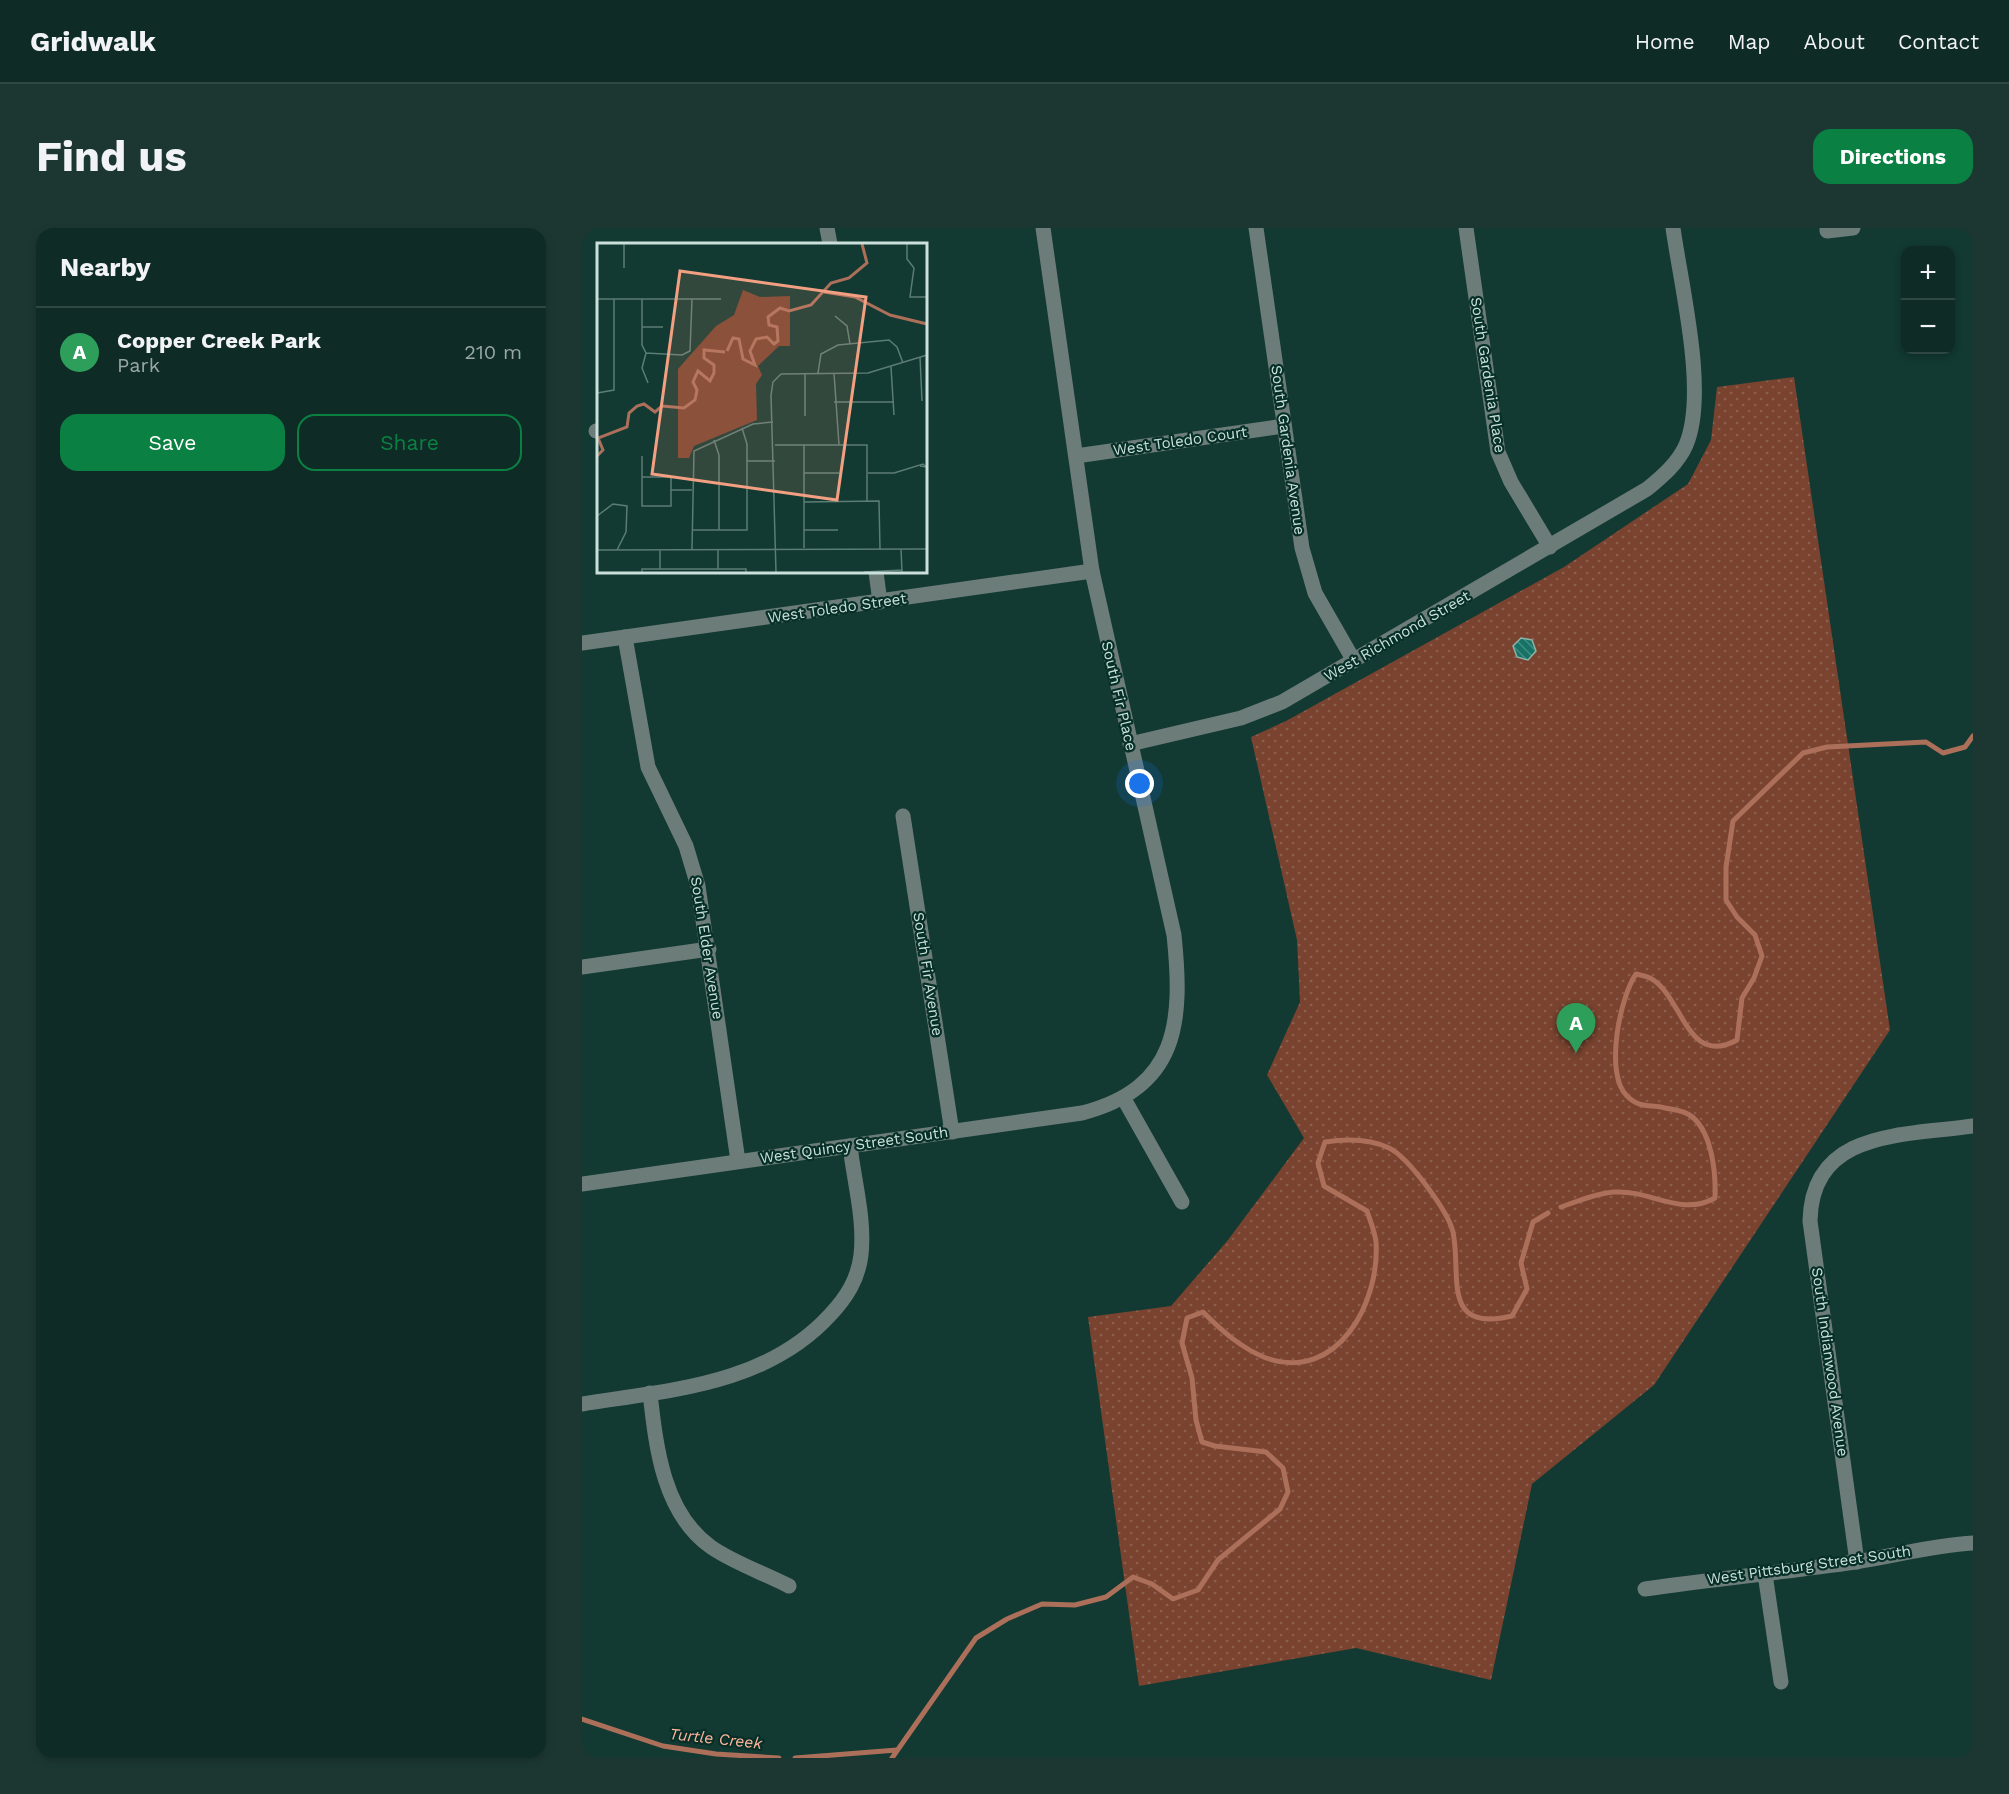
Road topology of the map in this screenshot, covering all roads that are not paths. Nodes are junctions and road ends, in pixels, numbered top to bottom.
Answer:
1 (827, 228) edge
2 (1043, 228) edge
3 (1256, 228) edge
4 (1466, 228) edge
5 (1673, 228) edge
6 (1853, 228) edge
7 (1827, 230) edge
8 (830, 243) edge
9 (1284, 426) junction
10 (1076, 456) junction
11 (1550, 547) junction
12 (1092, 571) junction
13 (876, 573) edge
14 (880, 602) junction
15 (625, 637) junction
16 (582, 643) edge
17 (1354, 661) junction
18 (1130, 744) junction
19 (903, 816) dead end
20 (709, 949) junction
21 (582, 967) edge
22 (1124, 1099) junction
23 (1973, 1126) edge
24 (952, 1132) junction
25 (850, 1146) junction
26 (738, 1161) junction
27 (582, 1184) edge
28 (1182, 1202) dead end
29 (650, 1393) junction
30 (582, 1404) edge
31 (1973, 1543) edge
32 (1857, 1562) junction
33 (1766, 1574) junction
34 (789, 1586) dead end
35 (1645, 1589) dead end
36 (1781, 1682) dead end

1 - 8 street
2 - 10 street, South Fir Place
3 - 9 street, South Gardenia Avenue
4 - 11 street, South Gardenia Place
5 - 11 street, West Richmond Street
6 - 7 street
9 - 10 street, West Toledo Court
9 - 17 street, South Gardenia Avenue
10 - 12 street, South Fir Place
11 - 17 street, West Richmond Street
12 - 14 street, West Toledo Street
12 - 18 street, South Fir Place
13 - 14 street
14 - 15 street, West Toledo Street
15 - 16 street, West Toledo Street
15 - 20 street, South Elder Avenue
17 - 18 street, West Richmond Street
18 - 22 street, South Fir Place
19 - 24 street, South Fir Avenue
20 - 21 street
20 - 26 street, South Elder Avenue
22 - 24 street, West Quincy Street South
22 - 28 street
23 - 32 street, South Indianwood Avenue
24 - 25 street, West Quincy Street South
25 - 26 street, West Quincy Street South
25 - 29 street
26 - 27 street, West Quincy Street South
29 - 30 street
29 - 34 street
31 - 32 street, West Pittsburg Street South
32 - 33 street, West Pittsburg Street South
33 - 35 street, West Pittsburg Street South
33 - 36 street

